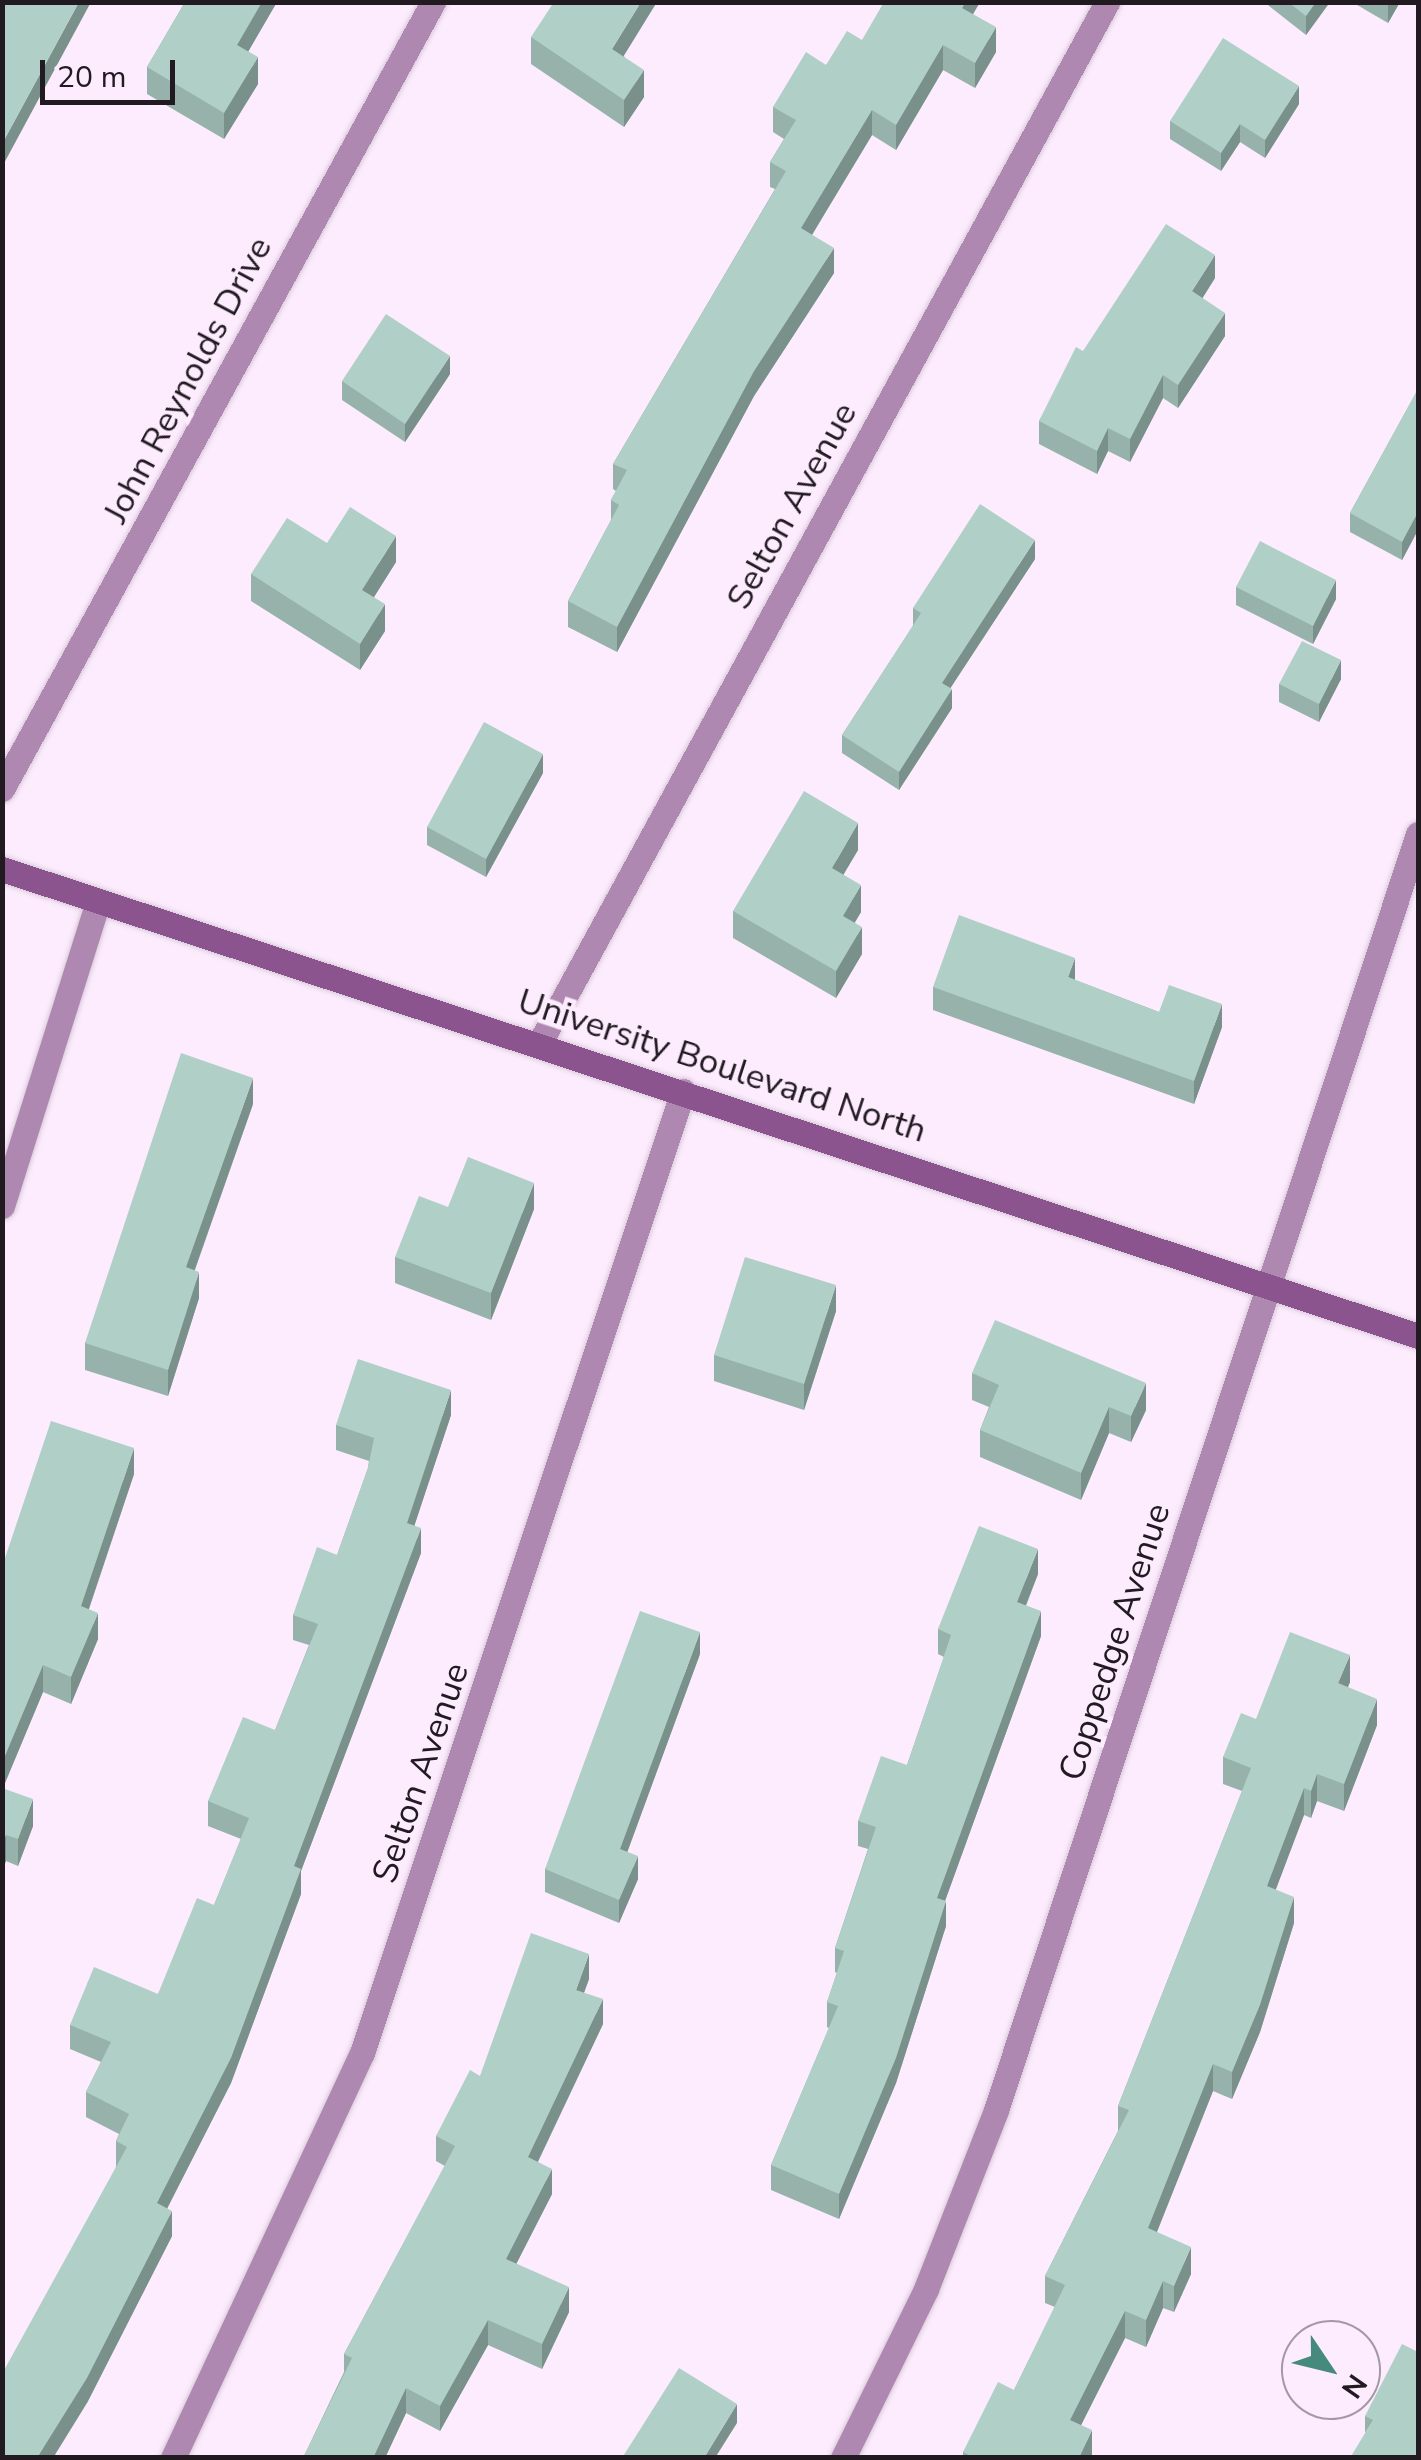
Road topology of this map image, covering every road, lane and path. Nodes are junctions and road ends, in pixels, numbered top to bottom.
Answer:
1 (433, 2) edge
2 (1107, 2) edge
3 (2, 789) edge
4 (1418, 834) edge
5 (2, 868) edge
6 (98, 902) junction
7 (539, 1044) junction
8 (683, 1091) junction
9 (2, 1206) edge
10 (1272, 1283) junction
11 (1418, 1336) edge
12 (173, 2458) edge
13 (843, 2458) edge

1 - 3 street, John Reynolds Drive
2 - 7 street, Selton Avenue
4 - 10 street, Coppedge Avenue
5 - 6 street, University Boulevard North
6 - 7 street, University Boulevard North
6 - 9 street
7 - 8 street, University Boulevard North
8 - 10 street, University Boulevard North
8 - 12 street, Selton Avenue
10 - 11 street, University Boulevard North
10 - 13 street, Coppedge Avenue

